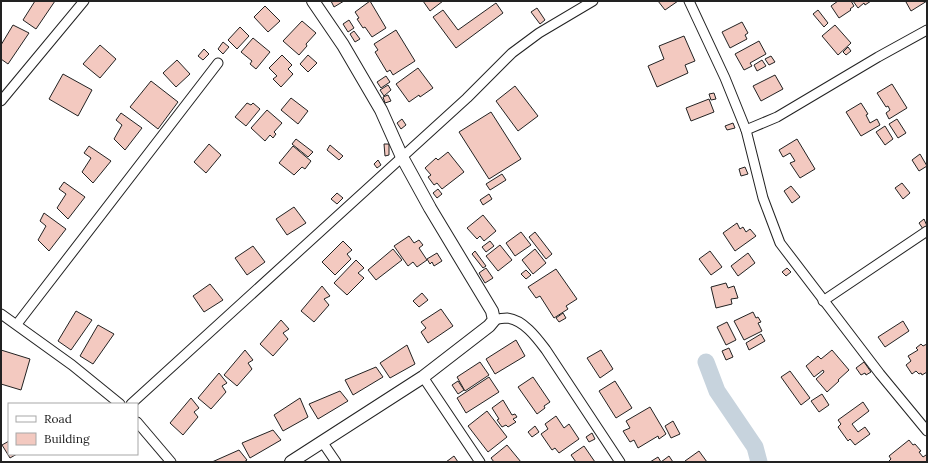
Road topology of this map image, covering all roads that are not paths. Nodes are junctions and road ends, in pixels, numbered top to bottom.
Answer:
1 (84, 1) edge
2 (313, 1) edge
3 (593, 1) edge
4 (689, 1) edge
5 (927, 30) edge
6 (218, 63) dead end
7 (1, 101) edge
8 (746, 130) junction
9 (402, 157) junction
10 (927, 231) edge
11 (823, 300) junction
12 (1, 314) edge
13 (494, 320) junction
14 (17, 324) junction
15 (423, 377) junction
16 (119, 403) edge
17 (132, 403) edge
18 (138, 423) edge
19 (927, 431) edge
20 (323, 442) junction
21 (172, 462) edge
22 (291, 462) edge
23 (336, 462) edge
24 (480, 462) edge
25 (620, 462) edge

1 - 7 street
2 - 9 street
3 - 9 street
4 - 8 street
5 - 8 street
6 - 14 street
8 - 11 street
9 - 13 street
9 - 17 street
10 - 11 street
11 - 19 street
12 - 14 street
13 - 15 street
13 - 25 street
14 - 16 street
15 - 20 street
15 - 24 street
18 - 21 street
20 - 22 street
20 - 23 street

